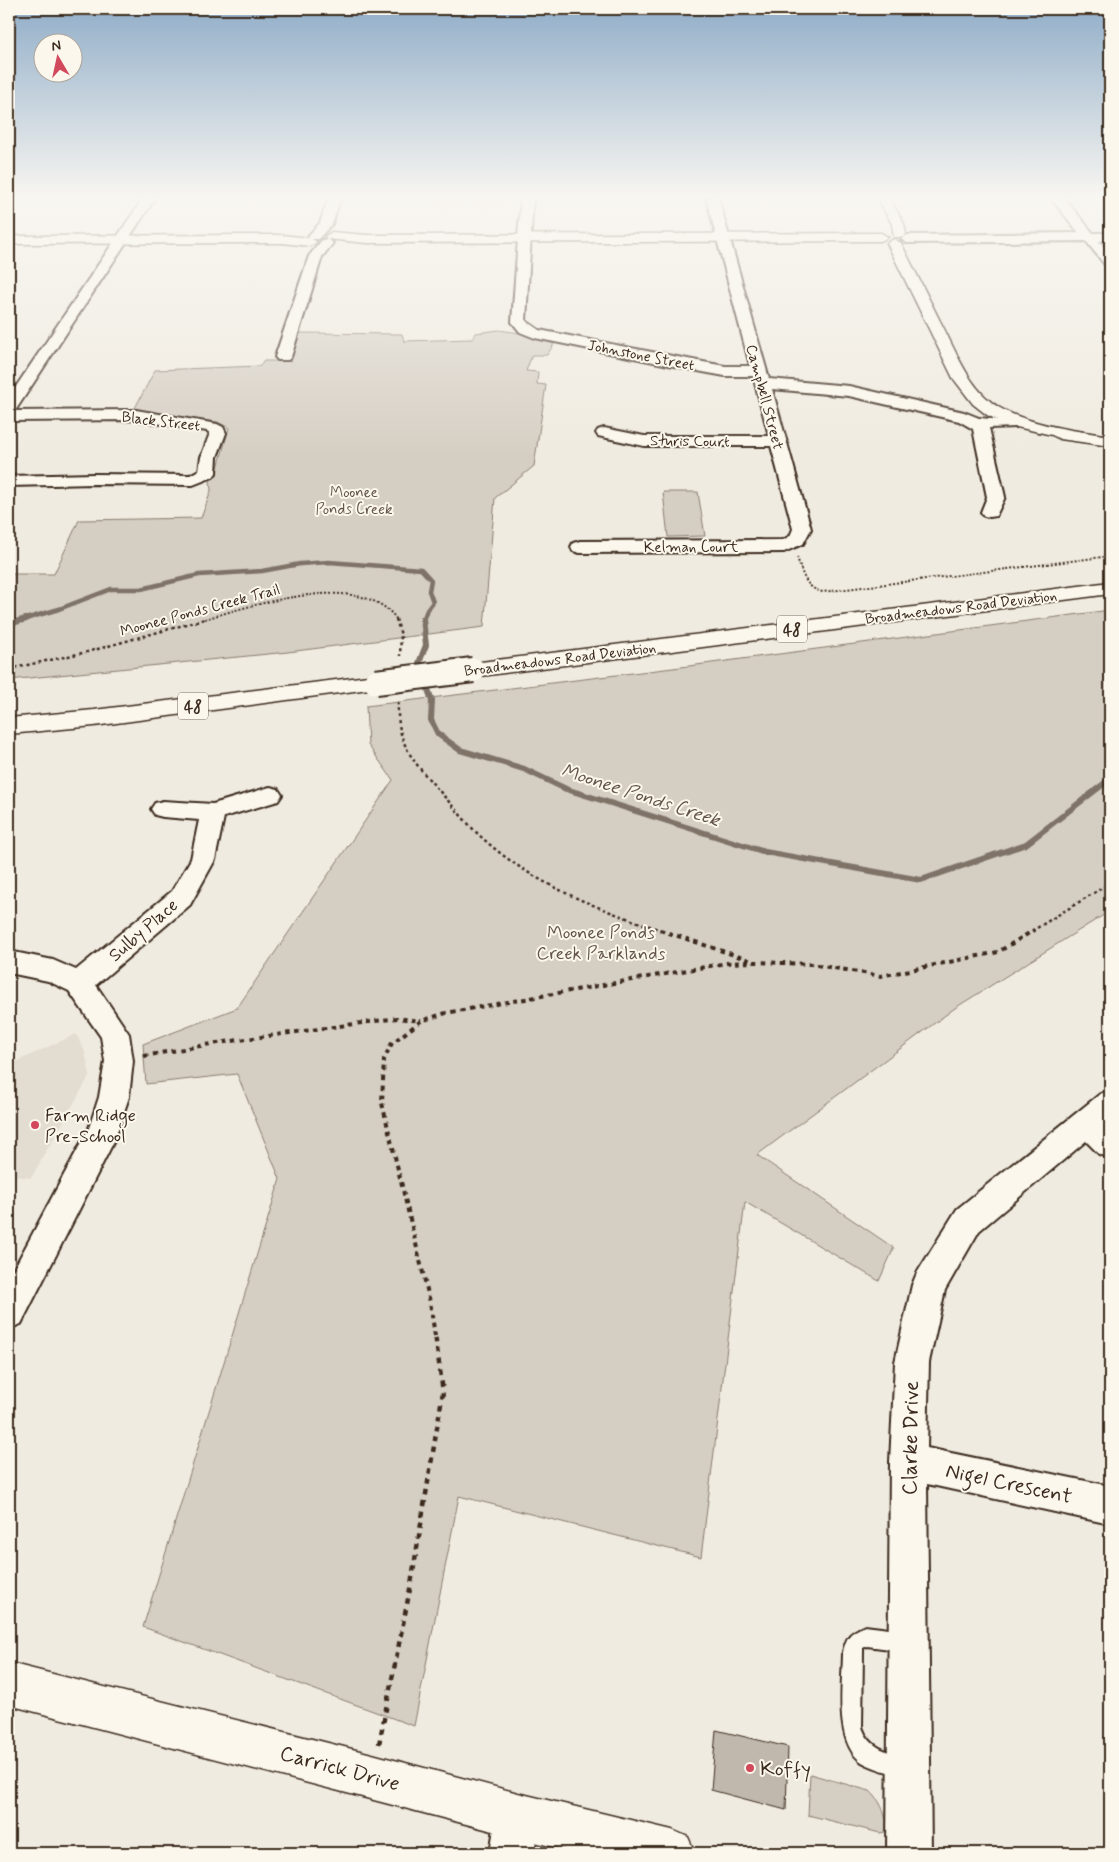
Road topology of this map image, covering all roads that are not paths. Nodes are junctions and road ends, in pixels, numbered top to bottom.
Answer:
1 (91, 284) edge
2 (302, 284) edge
3 (521, 284) edge
4 (736, 284) edge
5 (917, 284) edge
6 (283, 357) dead end
7 (760, 377) junction
8 (9, 408) edge
9 (9, 416) edge
10 (996, 420) junction
11 (604, 433) dead end
12 (777, 441) junction
13 (1110, 441) edge
14 (9, 482) edge
15 (990, 512) dead end
16 (797, 546) joint
17 (580, 547) dead end
18 (1110, 588) edge
19 (9, 726) edge
20 (270, 795) dead end
21 (162, 808) dead end
22 (213, 812) junction
23 (9, 962) edge
24 (80, 983) junction
25 (1102, 1123) edge
26 (9, 1312) edge
27 (908, 1462) junction
28 (1110, 1505) edge
29 (910, 1642) junction
30 (9, 1684) edge
31 (910, 1768) junction
32 (515, 1835) edge
33 (672, 1853) edge
34 (909, 1853) edge

1 - 8 street
2 - 6 street
3 - 7 street, Johnstone Street
4 - 7 street, Campbell Street
5 - 10 street
7 - 10 street, Johnstone Street
7 - 12 street, Campbell Street
9 - 14 street, Black Street
10 - 13 street, Johnstone Street
10 - 15 street
11 - 12 street, Sturis Court
12 - 16 street, Campbell Street
16 - 17 street, Kelman Court
18 - 19 street, Broadmeadows Road Deviation / 48, bridge
20 - 22 street
21 - 22 street
22 - 24 street, Sulby Place
23 - 24 street
24 - 26 street
25 - 27 street, Clarke Drive
27 - 28 street, Nigel Crescent
27 - 29 street, Clarke Drive
29 - 31 street, Clarke Drive
29 - 31 lane
30 - 32 street, Carrick Drive
31 - 34 street, Clarke Drive
32 - 33 street, Carrick Drive

